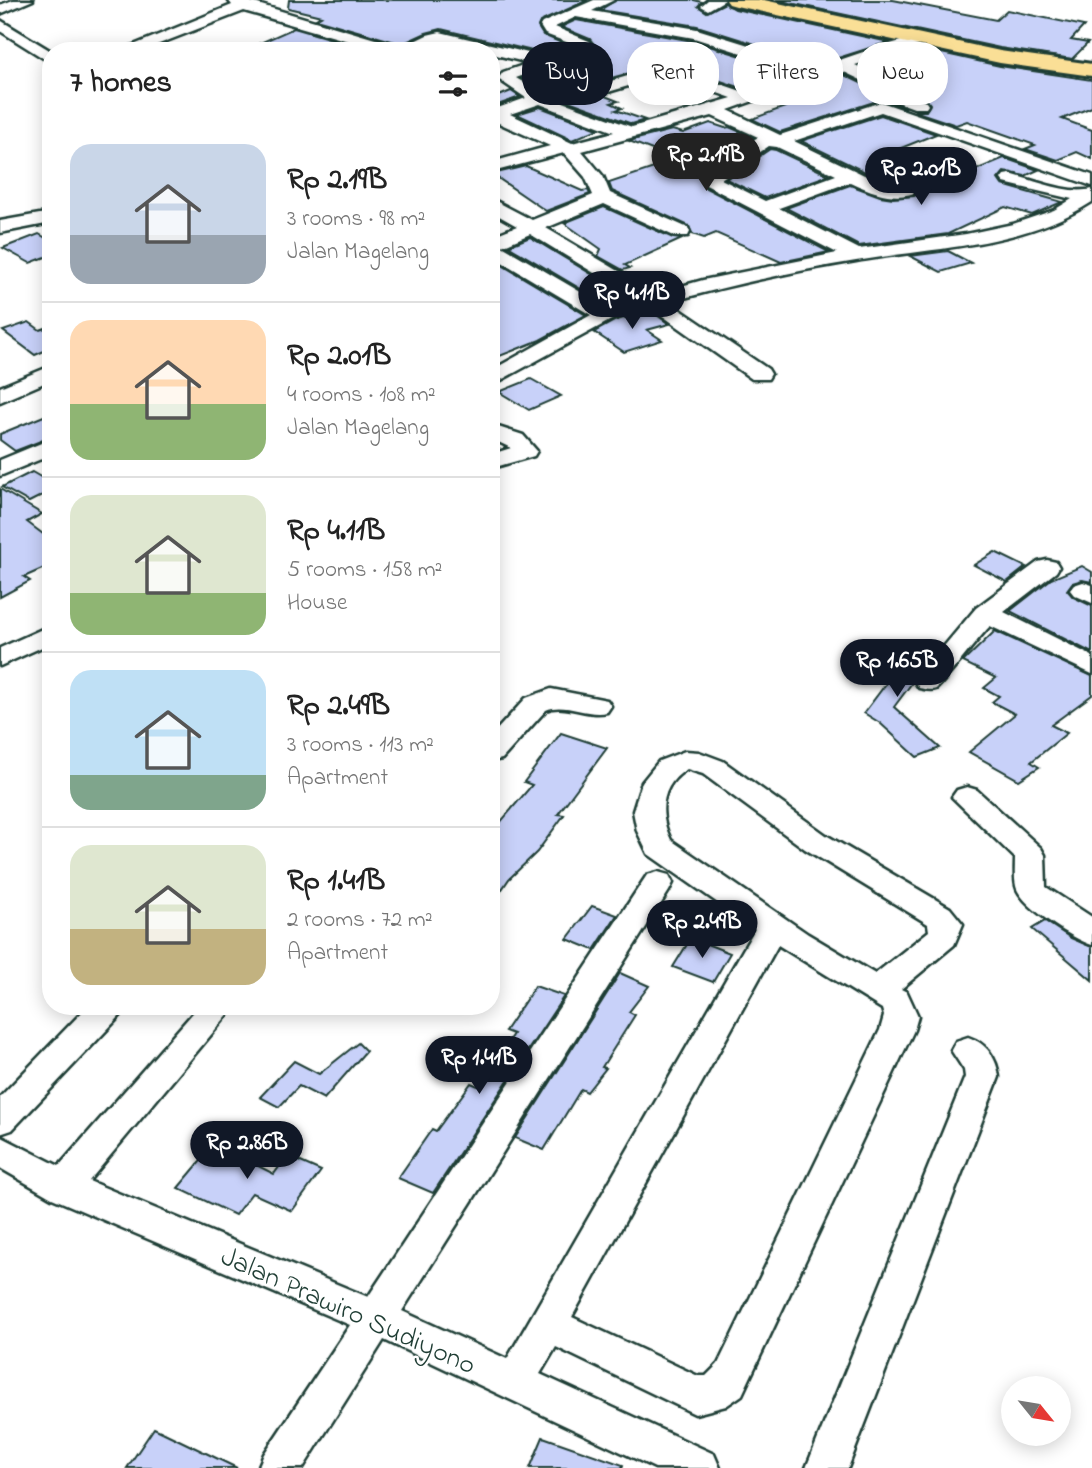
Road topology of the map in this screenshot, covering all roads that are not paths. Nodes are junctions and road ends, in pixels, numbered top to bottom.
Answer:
1 (26, 0) edge
2 (607, 0) edge
3 (736, 0) edge
4 (762, 0) edge
5 (239, 3) edge
6 (0, 10) edge
7 (576, 13) junction
8 (0, 24) edge
9 (919, 41) junction
10 (148, 42) edge
11 (372, 42) edge
12 (423, 42) edge
13 (461, 42) edge
14 (576, 42) edge
15 (733, 45) edge
16 (500, 51) edge
17 (42, 52) edge
18 (522, 56) edge
19 (843, 64) edge
20 (1092, 64) edge
21 (843, 66) edge
22 (522, 70) edge
23 (1092, 70) edge
24 (613, 86) edge
25 (522, 88) edge
26 (733, 93) edge
27 (522, 104) edge
28 (733, 104) edge
29 (557, 105) edge
30 (714, 110) junction
31 (500, 113) edge
32 (500, 118) edge
33 (632, 133) junction
34 (954, 134) junction
35 (772, 140) junction
36 (568, 148) junction
37 (914, 158) dead end
38 (500, 165) edge
39 (849, 176) junction
40 (1010, 179) dead end
41 (1090, 190) edge
42 (602, 195) junction
43 (500, 208) edge
44 (763, 208) junction
45 (42, 219) edge
46 (0, 227) edge
47 (533, 227) junction
48 (681, 232) dead end
49 (500, 240) edge
50 (500, 253) edge
51 (856, 255) junction
52 (653, 300) junction
53 (606, 315) junction
54 (760, 374) dead end
55 (500, 375) edge
56 (42, 376) edge
57 (2, 392) edge
58 (500, 434) edge
59 (41, 451) edge
60 (500, 459) edge
61 (0, 469) edge
62 (1047, 567) dead end
63 (985, 613) junction
64 (42, 637) edge
65 (0, 658) edge
66 (1092, 666) edge
67 (929, 682) dead end
68 (597, 706) dead end
69 (500, 743) edge
70 (967, 797) dead end
71 (658, 883) dead end
72 (772, 926) junction
73 (1092, 933) edge
74 (877, 990) junction
75 (100, 1015) edge
76 (211, 1015) edge
77 (968, 1050) dead end
78 (0, 1120) edge
79 (0, 1151) edge
80 (65, 1187) junction
81 (377, 1318) junction
82 (547, 1324) junction
83 (515, 1382) junction
84 (279, 1468) edge
85 (699, 1468) edge
86 (827, 1468) edge

1 - 6 street
2 - 7 street
3 - 9 highway
4 - 20 highway
5 - 10 street
5 - 11 street
7 - 14 street
7 - 15 street
8 - 17 street
9 - 19 street
9 - 23 highway
12 - 13 street
16 - 18 street
21 - 34 street
22 - 25 street
24 - 26 street
27 - 31 street
28 - 30 street
29 - 33 street
30 - 33 street
30 - 35 street
32 - 36 street
33 - 36 street
34 - 35 street
34 - 41 street
35 - 39 street
35 - 44 street
36 - 38 street
36 - 42 street
37 - 39 street
39 - 44 street
40 - 41 street
41 - 51 street
42 - 47 street
42 - 48 street
43 - 47 street
44 - 51 street
45 - 46 street
47 - 49 street
47 - 52 street
50 - 53 street
51 - 52 street
52 - 53 street
52 - 54 street
53 - 55 street
56 - 57 street
58 - 60 street
59 - 61 street
62 - 63 street
63 - 66 street
63 - 67 street
64 - 65 street
68 - 69 street
70 - 73 street
71 - 81 street
72 - 74 street
72 - 74 street
72 - 82 street
74 - 82 street
75 - 78 street
76 - 80 street
77 - 86 street
79 - 80 street, Jalan Prawiro Sudiyono
80 - 81 street, Jalan Prawiro Sudiyono
81 - 83 street, Jalan Prawiro Sudiyono
81 - 84 street
82 - 83 street
83 - 85 street, Jalan Prawiro Sudiyono

